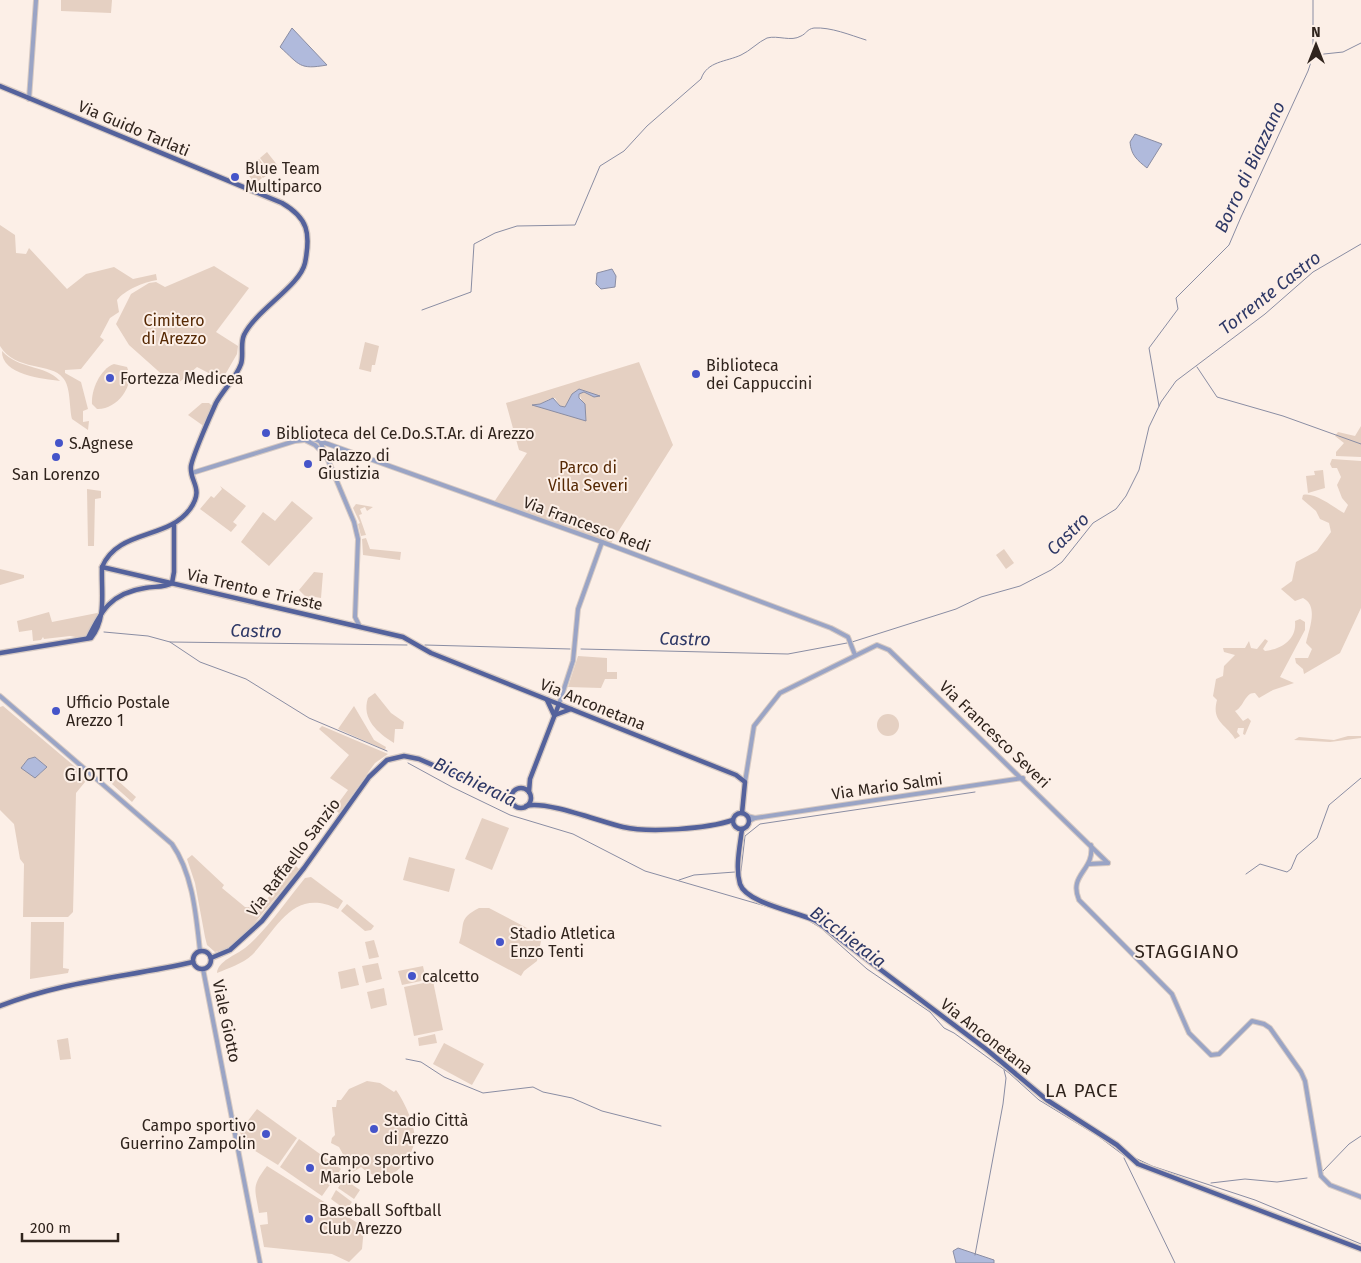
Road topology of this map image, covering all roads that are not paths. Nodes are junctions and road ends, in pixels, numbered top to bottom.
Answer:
1 (36, 0) edge
2 (0, 86) edge
3 (29, 99) junction
4 (196, 168) junction
5 (210, 174) junction
6 (231, 180) junction
7 (258, 193) junction
8 (303, 439) junction
9 (320, 441) junction
10 (335, 446) junction
11 (326, 457) junction
12 (192, 473) junction
13 (174, 525) junction
14 (602, 542) junction
15 (102, 567) junction
16 (172, 583) junction
17 (102, 610) junction
18 (355, 617) junction
19 (351, 625) junction
20 (360, 627) junction
21 (403, 637) joint
22 (0, 653) edge
23 (855, 655) junction
24 (0, 696) edge
25 (546, 699) junction
26 (559, 704) junction
27 (573, 709) junction
28 (554, 716) junction
29 (530, 778) junction
30 (1024, 778) junction
31 (744, 782) junction
32 (520, 788) junction
33 (530, 793) junction
34 (500, 794) junction
35 (512, 794) junction
36 (512, 801) junction
37 (540, 805) junction
38 (526, 806) junction
39 (746, 817) junction
40 (733, 822) junction
41 (742, 829) junction
42 (1091, 845) junction
43 (1100, 854) junction
44 (1094, 861) junction
45 (200, 951) junction
46 (211, 958) junction
47 (193, 962) junction
48 (203, 969) junction
49 (0, 1006) edge
50 (1361, 1197) edge
51 (1361, 1247) edge
52 (260, 1263) edge

1 - 3 street
2 - 3 main road, Via Guido Tarlati
3 - 4 main road, Via Guido Tarlati
4 - 5 main road, Via Guido Tarlati
4 - 6 main road
5 - 6 main road
5 - 7 main road, Via Guido Tarlati
6 - 7 main road
7 - 12 main road
8 - 9 street, Via Francesco Redi
8 - 11 street
8 - 12 street, Via Francesco Redi
9 - 10 street, Via Francesco Redi
9 - 11 street
10 - 11 street
10 - 14 street, Via Francesco Redi
11 - 18 street
12 - 13 main road
13 - 15 main road
13 - 16 main road
14 - 23 street, Via Francesco Redi
14 - 26 street
15 - 16 main road, Via Trento e Trieste
15 - 17 main road
16 - 17 main road
16 - 19 main road, Via Trento e Trieste
17 - 22 main road
18 - 19 street
18 - 20 street
19 - 20 main road, Via Trento e Trieste
20 - 21 main road, Via Trento e Trieste
21 - 25 main road, Via Anconetana
23 - 30 street, Via Francesco Severi
23 - 31 street, Via Francesco Severi
24 - 45 street
25 - 26 main road, Via Anconetana
25 - 28 main road
26 - 27 main road, Via Anconetana
26 - 28 main road
27 - 28 main road
27 - 31 main road, Via Anconetana
28 - 29 main road
29 - 32 main road
29 - 33 main road
30 - 39 street, Via Mario Salmi
30 - 42 street, Via Francesco Severi
31 - 39 main road
32 - 33 main road
32 - 35 main road
33 - 37 main road
33 - 38 main road
34 - 35 main road
34 - 36 main road
34 - 46 main road, Via Raffaello Sanzio
35 - 36 main road
36 - 38 main road
37 - 38 main road
37 - 40 main road
39 - 40 main road
39 - 41 main road
40 - 41 main road
41 - 51 main road, Via Anconetana
42 - 43 street, Via Francesco Severi
42 - 44 street
43 - 44 street
43 - 44 street, Via Francesco Severi
44 - 50 street
45 - 46 main road
45 - 47 main road
46 - 48 main road
47 - 48 main road
47 - 49 main road
48 - 52 street, Viale Giotto

